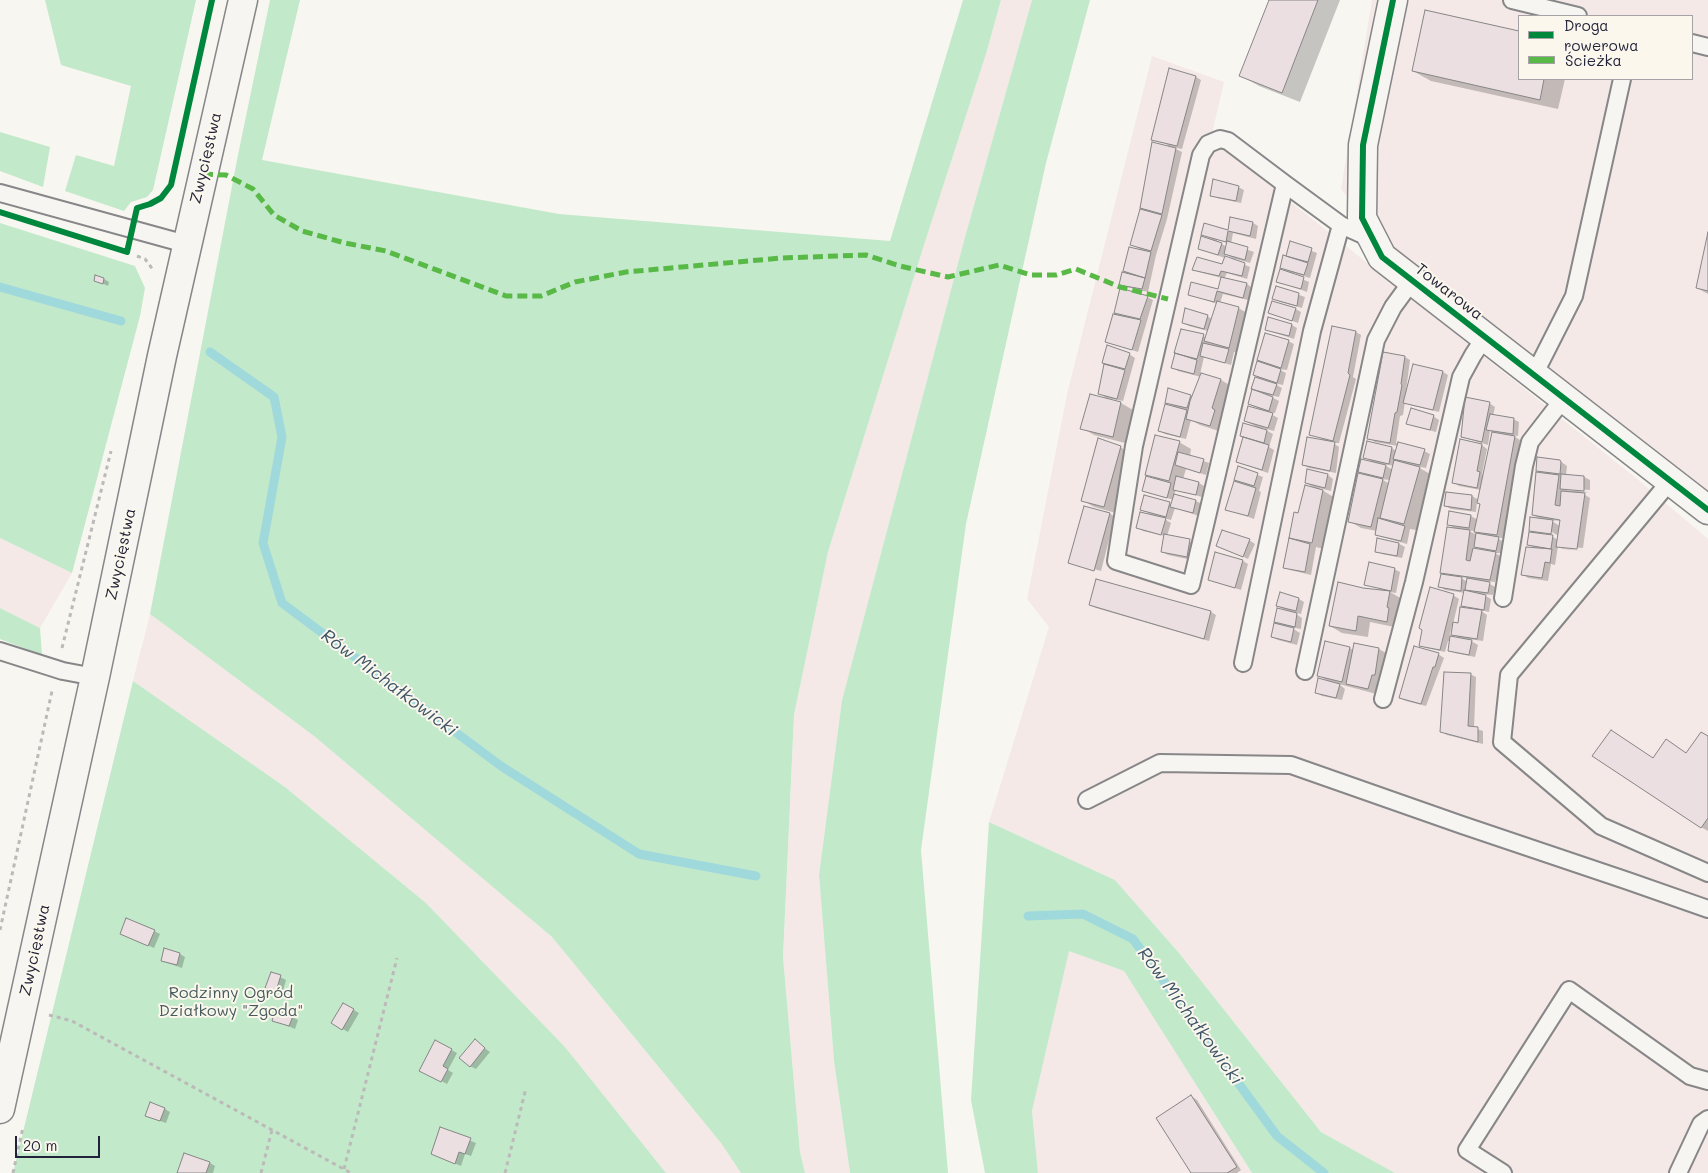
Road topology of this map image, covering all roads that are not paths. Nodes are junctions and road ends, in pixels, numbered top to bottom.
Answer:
1 (243, 0) edge
2 (1393, 0) edge
3 (1512, 0) edge
4 (1574, 15) edge
5 (1693, 43) edge
6 (1708, 47) edge
7 (1622, 80) edge
8 (1285, 184) junction
9 (0, 194) edge
10 (1341, 225) junction
11 (1372, 239) junction
12 (186, 244) junction
13 (1412, 281) junction
14 (1485, 337) junction
15 (1534, 375) junction
16 (1564, 398) junction
17 (1671, 480) junction
18 (1708, 510) edge
19 (1503, 598) dead end
20 (0, 651) edge
21 (1243, 663) dead end
22 (1305, 671) dead end
23 (95, 677) junction
24 (1383, 699) dead end
25 (1086, 800) dead end
26 (1708, 873) edge
27 (1708, 909) edge
28 (1708, 1081) edge
29 (0, 1109) edge
30 (1708, 1119) edge
31 (1503, 1173) edge
32 (1678, 1173) edge

1 - 12 main road, Zwycięstwa
2 - 11 main road, Towarowa
3 - 4 lane
5 - 6 lane
7 - 15 lane
8 - 8 lane
8 - 10 lane
9 - 12 lane
10 - 11 lane
10 - 21 lane
11 - 13 main road, Towarowa
12 - 23 main road, Zwycięstwa
13 - 14 main road, Towarowa
13 - 22 lane
14 - 15 main road, Towarowa
14 - 24 lane
15 - 16 main road, Towarowa
16 - 17 main road, Towarowa
16 - 19 lane
17 - 18 main road, Towarowa
17 - 26 lane
20 - 23 lane
23 - 29 main road, Zwycięstwa
25 - 27 lane
28 - 31 lane
30 - 32 lane

